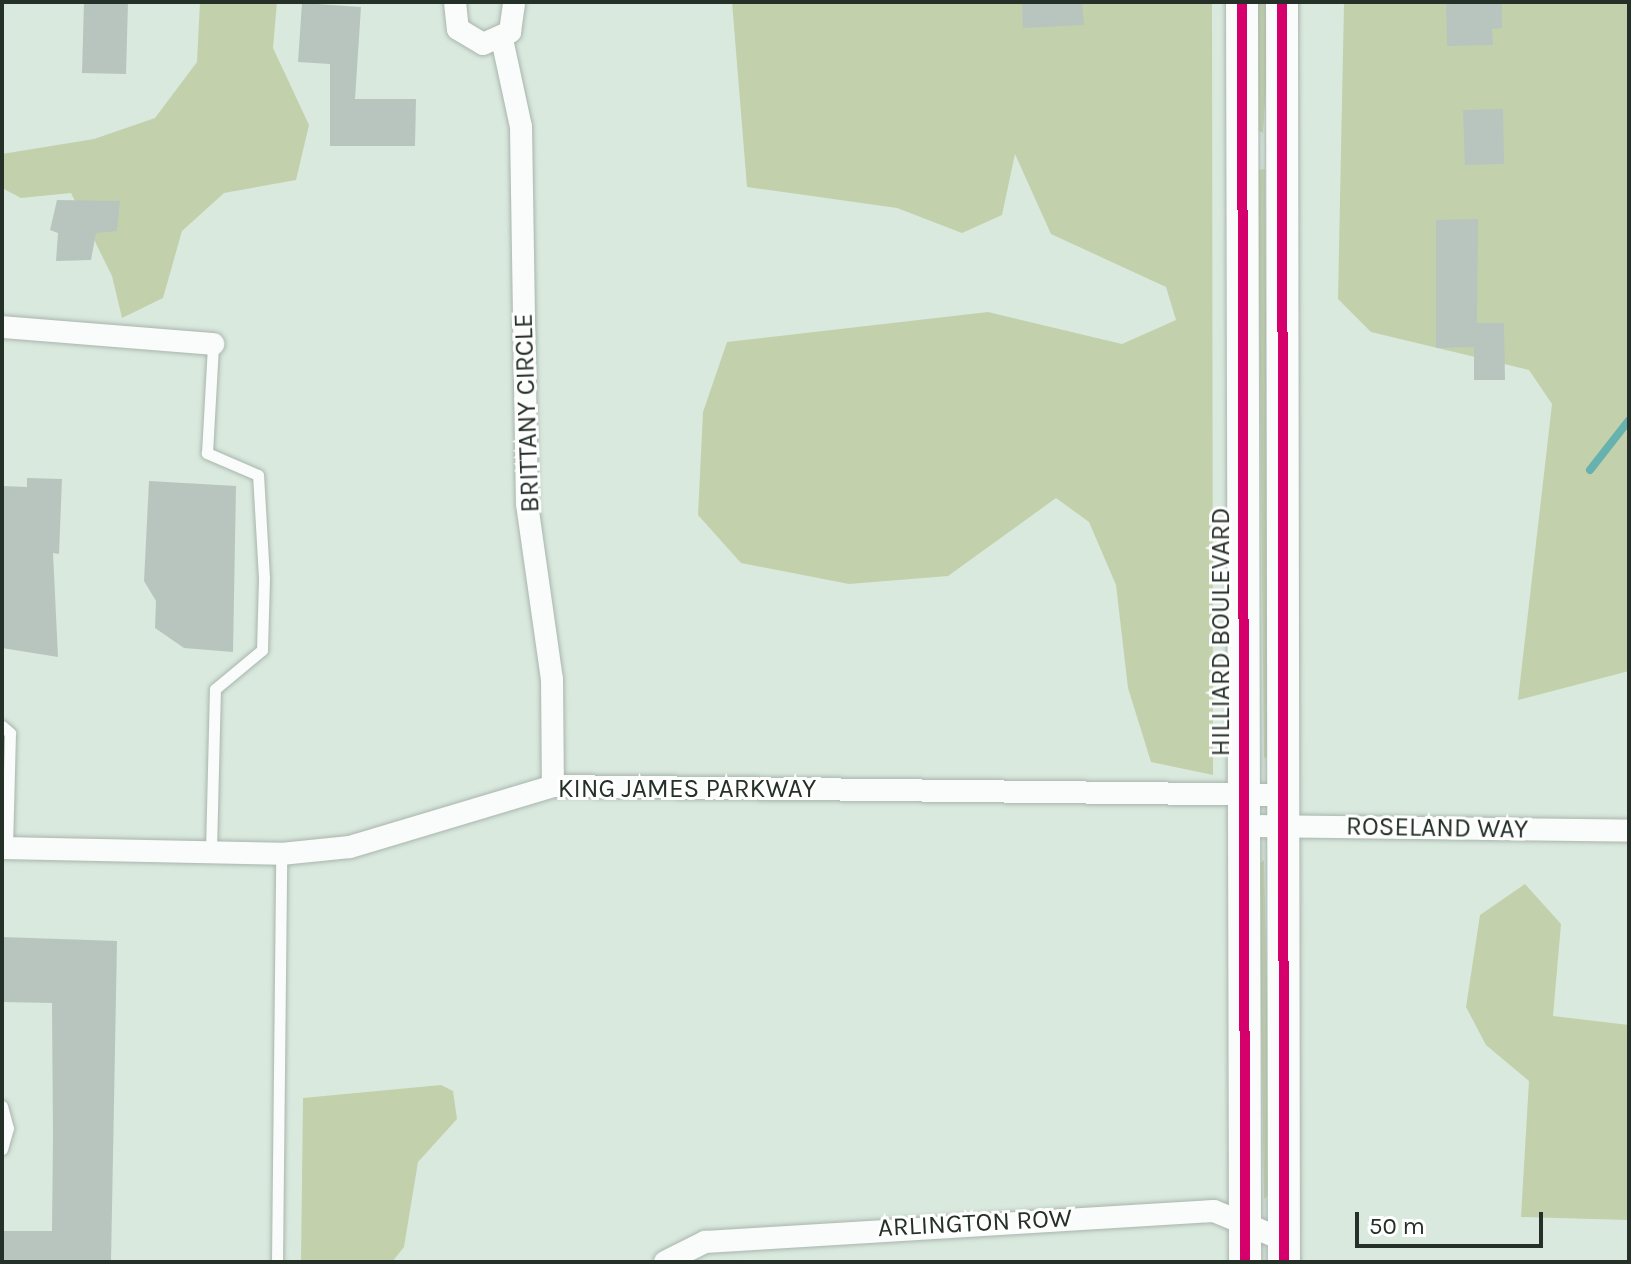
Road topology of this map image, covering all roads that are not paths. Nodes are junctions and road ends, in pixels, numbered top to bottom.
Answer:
1 (455, 2) edge
2 (514, 2) edge
3 (1242, 2) edge
4 (1282, 2) edge
5 (502, 39) junction
6 (2, 327) edge
7 (213, 344) joint
8 (2, 726) edge
9 (553, 786) junction
10 (1244, 795) junction
11 (1285, 810) junction
12 (1244, 826) junction
13 (1629, 831) edge
14 (5, 848) edge
15 (211, 851) junction
16 (281, 854) junction
17 (2, 1106) edge
18 (2, 1149) edge
19 (1245, 1227) junction
20 (1284, 1251) edge
21 (277, 1262) edge
22 (665, 1262) edge
23 (1245, 1262) edge

1 - 5 street
2 - 5 street
3 - 10 main road, HILLIARD BOULEVARD
4 - 11 main road
5 - 9 street, BRITTANY CIRCLE
6 - 7 street
7 - 15 lane
8 - 14 lane
9 - 10 street, KING JAMES PARKWAY
9 - 16 street, KING JAMES PARKWAY
10 - 11 street, KING JAMES PARKWAY
10 - 12 main road, HILLIARD BOULEVARD
11 - 12 street, ROSELAND WAY
11 - 13 street, ROSELAND WAY
11 - 20 main road
12 - 19 main road, HILLIARD BOULEVARD
14 - 15 street, KING JAMES PARKWAY
15 - 16 street, KING JAMES PARKWAY
16 - 21 lane
17 - 18 lane
19 - 20 street, ARLINGTON ROW
19 - 22 street, ARLINGTON ROW
19 - 23 main road, HILLIARD BOULEVARD

